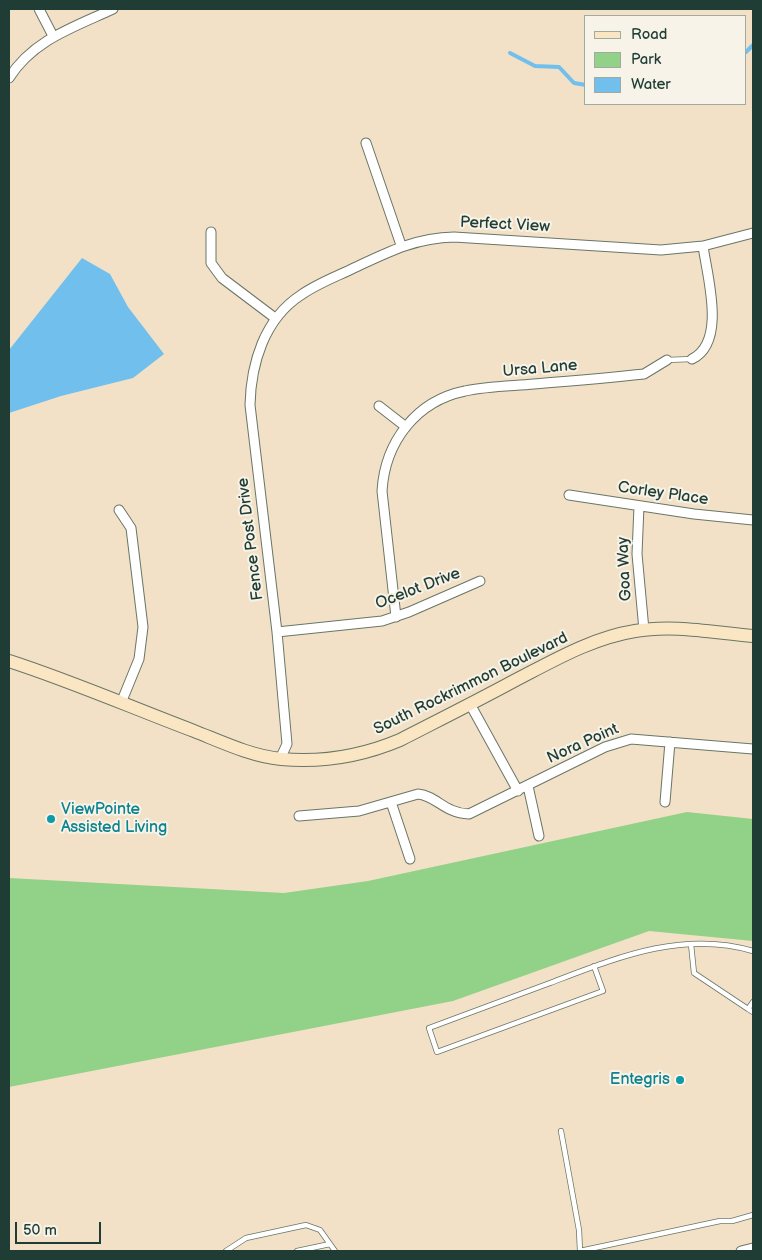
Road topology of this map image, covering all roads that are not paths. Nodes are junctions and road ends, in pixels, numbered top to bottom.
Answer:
1 (39, 9) edge
2 (113, 9) edge
3 (52, 36) junction
4 (9, 78) edge
5 (366, 143) dead end
6 (211, 232) dead end
7 (753, 233) edge
8 (401, 245) junction
9 (703, 246) junction
10 (276, 318) junction
11 (667, 360) joint
12 (689, 360) joint
13 (379, 406) dead end
14 (406, 427) junction
15 (569, 496) dead end
16 (639, 506) junction
17 (119, 510) dead end
18 (753, 520) edge
19 (480, 581) dead end
20 (396, 617) junction
21 (644, 630) junction
22 (277, 632) junction
23 (753, 636) edge
24 (9, 661) edge
25 (121, 703) junction
26 (470, 704) junction
27 (670, 742) junction
28 (753, 749) edge
29 (280, 759) junction
30 (528, 786) junction
31 (518, 791) junction
32 (391, 802) junction
33 (665, 802) dead end
34 (299, 816) dead end
35 (539, 836) dead end
36 (410, 859) dead end
37 (691, 944) junction
38 (753, 951) edge
39 (594, 966) junction
40 (753, 1002) edge
41 (748, 1009) junction
42 (753, 1012) edge
43 (561, 1131) dead end
44 (753, 1215) edge
45 (330, 1244) junction
46 (753, 1248) edge
47 (226, 1251) edge
48 (296, 1251) edge
49 (335, 1251) edge
50 (580, 1251) edge
51 (741, 1251) edge

1 - 3 street
2 - 3 street
3 - 4 street
5 - 8 street
6 - 10 street
7 - 9 street, Perfect View
8 - 9 street, Perfect View
8 - 10 street, Perfect View
9 - 12 street
10 - 22 street, Fence Post Drive
11 - 12 lane, Ursa Lane
11 - 14 street, Ursa Lane
13 - 14 street
14 - 20 street, Ursa Lane
15 - 16 street, Corley Place
16 - 18 street, Corley Place
16 - 21 street, Goa Way
17 - 25 street
19 - 20 street, Ocelot Drive
20 - 22 street, Ocelot Drive
21 - 23 main road, South Rockrimmon Boulevard
21 - 26 main road, South Rockrimmon Boulevard
22 - 29 street, Fence Post Drive
24 - 25 main road, South Rockrimmon Boulevard
25 - 29 main road, South Rockrimmon Boulevard
26 - 29 main road, South Rockrimmon Boulevard
26 - 31 street
27 - 28 street, Nora Point
27 - 30 street, Nora Point
27 - 33 street
30 - 31 street, Nora Point
30 - 35 street
31 - 32 street, Nora Point
32 - 34 street, Nora Point
32 - 36 street
37 - 38 lane
37 - 39 lane
37 - 41 lane
39 - 39 lane
40 - 41 lane
41 - 42 lane
43 - 50 lane
44 - 50 lane
45 - 47 lane
45 - 48 lane
45 - 49 lane
46 - 51 street

